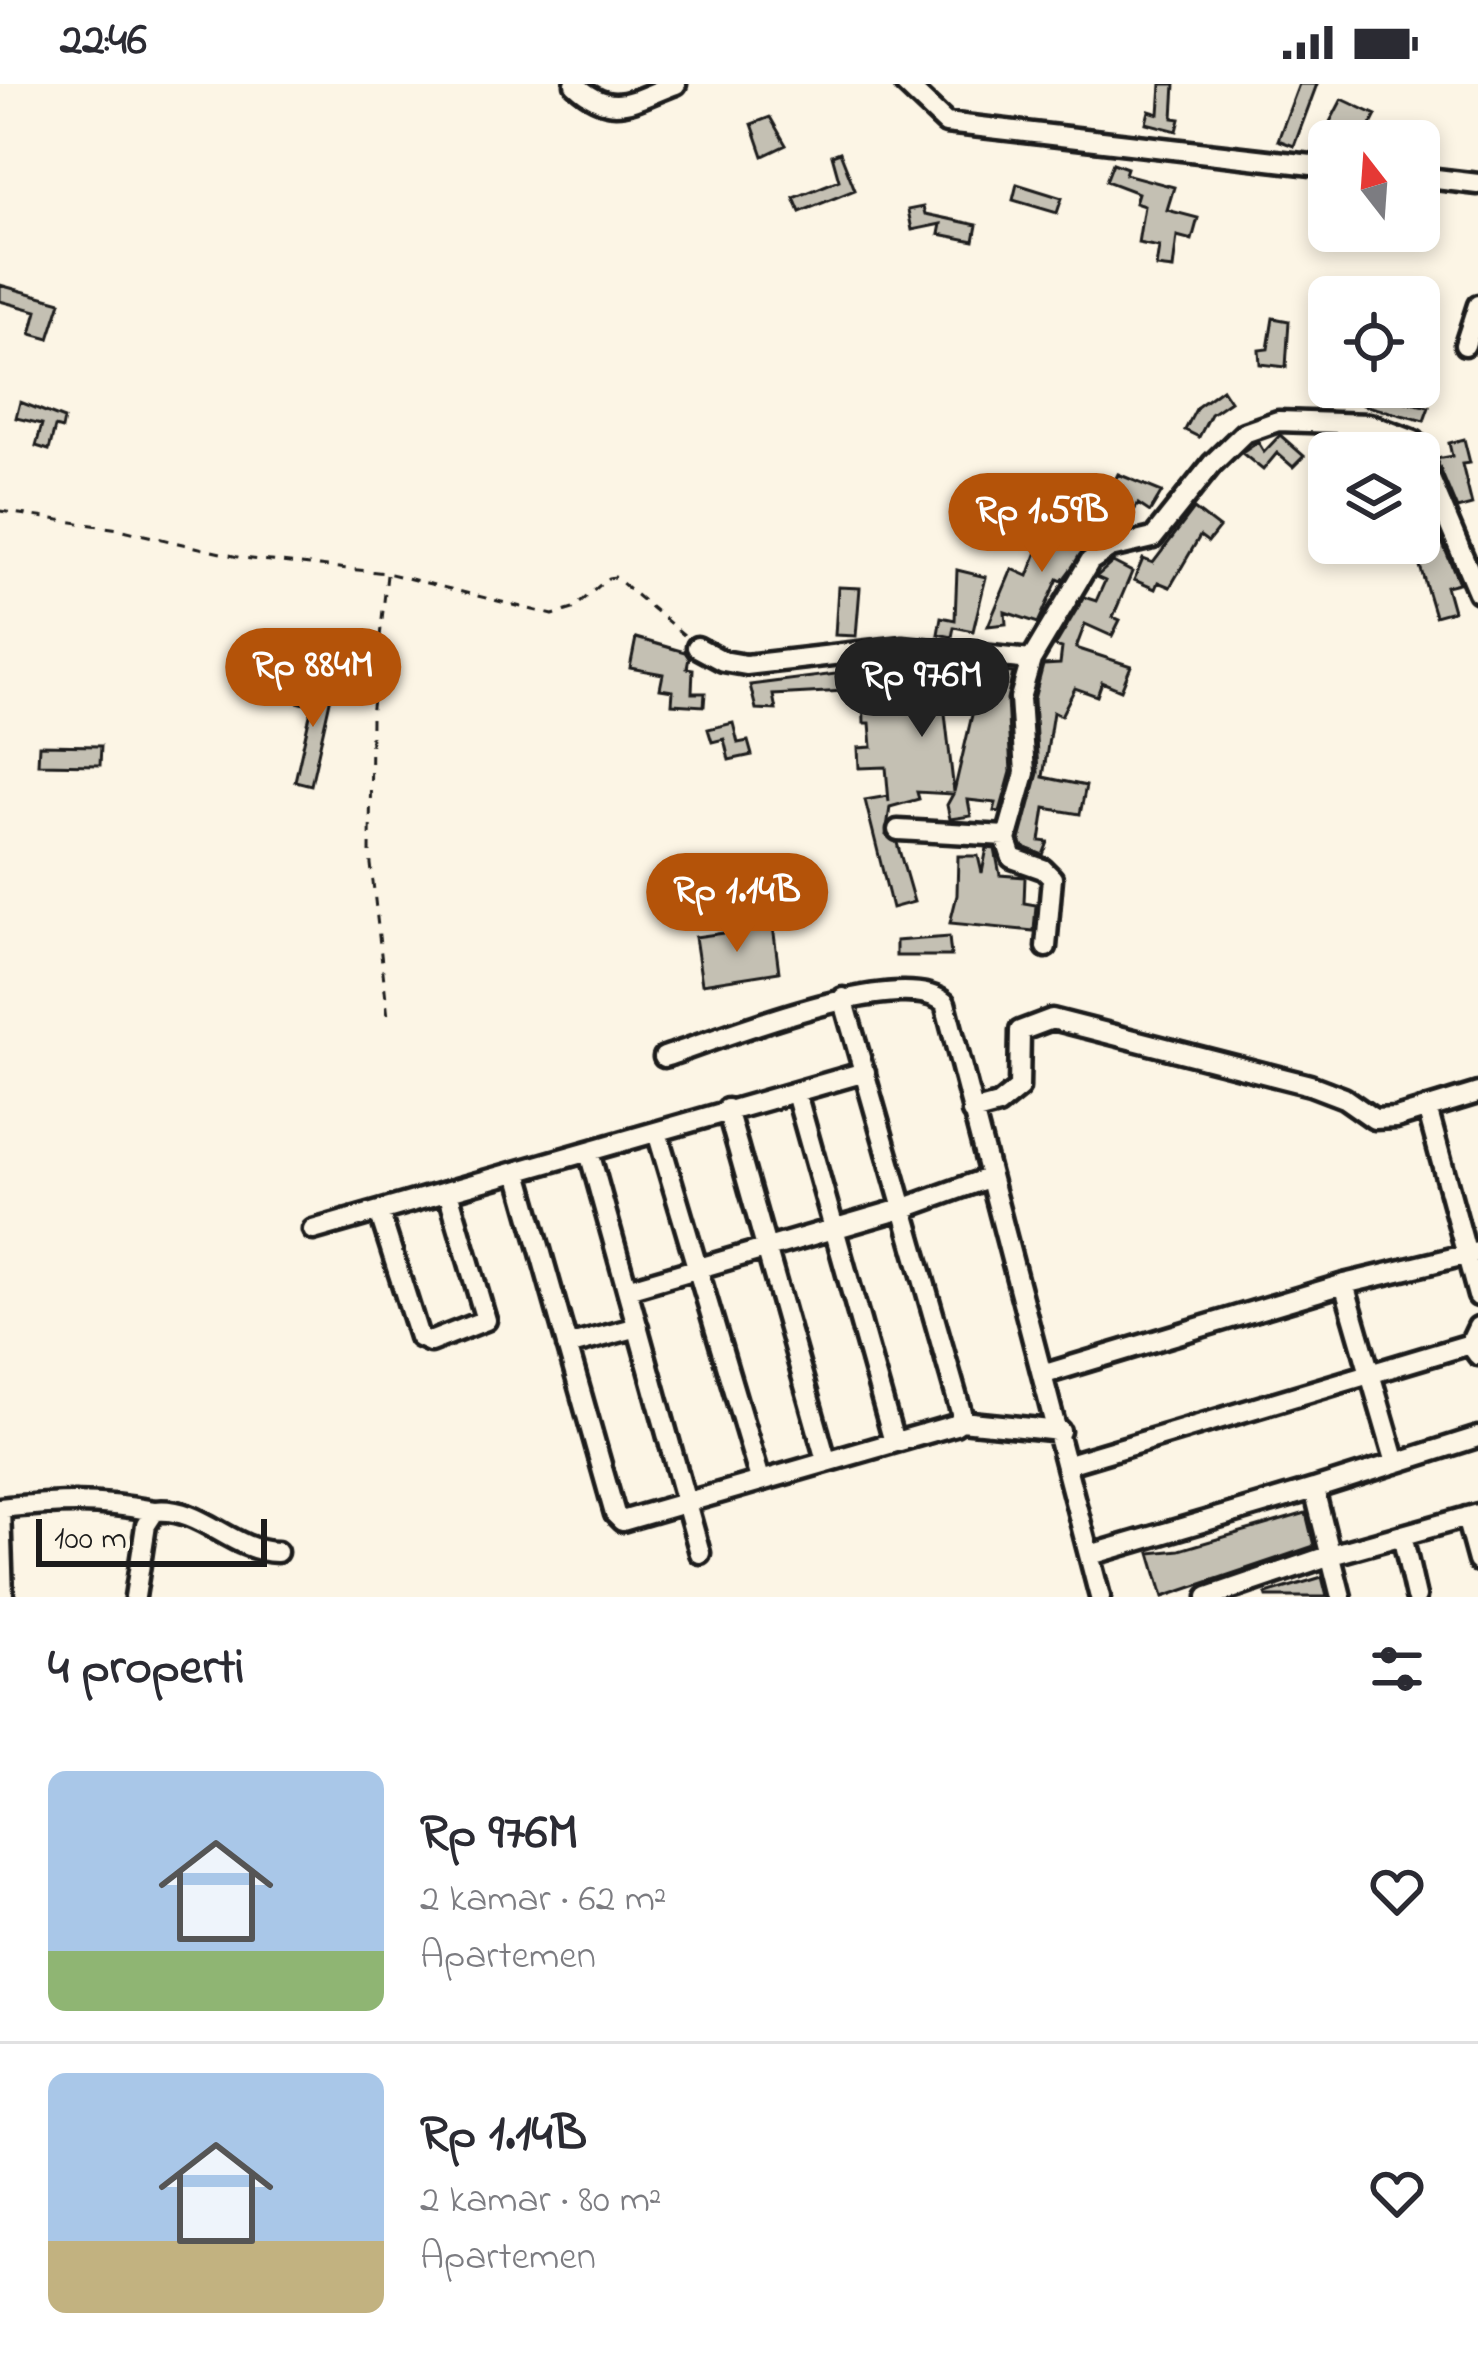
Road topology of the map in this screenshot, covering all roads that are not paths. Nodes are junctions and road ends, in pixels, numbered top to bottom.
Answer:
1 (575, 84) edge
2 (676, 84) edge
3 (905, 84) edge
4 (1308, 164) edge
5 (1440, 179) edge
6 (1478, 184) edge
7 (1478, 305) edge
8 (1465, 345) dead end
9 (1478, 592) edge
10 (697, 647) road end
11 (1031, 661) junction
12 (898, 830) dead end
13 (1006, 836) junction
14 (1046, 947) dead end
15 (843, 998) junction
16 (664, 1057) dead end
17 (865, 1072) junction
18 (796, 1093) junction
19 (1478, 1093) edge
20 (1427, 1108) junction
21 (727, 1109) junction
22 (972, 1112) junction
23 (657, 1132) junction
24 (589, 1152) junction
25 (518, 1172) junction
26 (988, 1178) junction
27 (448, 1192) junction
28 (905, 1208) junction
29 (379, 1211) junction
30 (834, 1228) junction
31 (313, 1230) dead end
32 (767, 1248) junction
33 (1474, 1253) edge
34 (697, 1267) junction
35 (1344, 1284) junction
36 (627, 1289) junction
37 (1478, 1296) edge
38 (638, 1327) junction
39 (1475, 1342) edge
40 (567, 1346) junction
41 (1045, 1373) junction
42 (1371, 1377) junction
43 (961, 1421) junction
44 (1060, 1431) junction
45 (1478, 1437) edge
46 (894, 1442) junction
47 (826, 1460) junction
48 (1396, 1463) junction
49 (1067, 1464) junction
50 (760, 1479) junction
51 (1313, 1489) junction
52 (686, 1502) junction
53 (0, 1509) edge
54 (154, 1511) junction
55 (1472, 1516) edge
56 (1402, 1535) junction
57 (277, 1552) dead end
58 (700, 1553) dead end
59 (1090, 1555) junction
60 (1330, 1555) junction
61 (1478, 1561) edge
62 (1264, 1589) edge
63 (3, 1597) edge
64 (135, 1597) edge
65 (1100, 1597) edge
66 (1208, 1597) edge
67 (1341, 1597) edge
68 (1416, 1597) edge

1 - 2 street
3 - 4 street
5 - 6 street
7 - 8 street
9 - 11 street
10 - 11 street
11 - 13 street
12 - 13 street
13 - 14 street
15 - 16 street
15 - 17 street
15 - 22 street
17 - 18 street
17 - 28 street
18 - 21 street
18 - 30 street
19 - 20 street
20 - 22 street
20 - 33 street
21 - 23 street
21 - 32 street
22 - 26 street
23 - 24 street
23 - 34 street
24 - 25 street
24 - 36 street
25 - 27 street
25 - 40 street
26 - 28 street
26 - 41 street
27 - 29 street
27 - 29 street
28 - 30 street
28 - 43 street
29 - 31 street
30 - 32 street
30 - 46 street
32 - 34 street
32 - 47 street
33 - 35 street
33 - 37 street
34 - 36 street
34 - 50 street
35 - 41 street
35 - 42 street
36 - 38 street
38 - 40 street
38 - 52 street
39 - 42 street
40 - 52 street
41 - 44 street
42 - 48 street
42 - 49 street
43 - 44 street
43 - 46 street
44 - 49 street
45 - 48 street
46 - 47 street
47 - 50 street
48 - 51 street
49 - 59 street
50 - 52 street
51 - 59 street
51 - 60 street
52 - 58 street
53 - 54 street
53 - 63 street
54 - 57 street
54 - 64 street
55 - 56 street
55 - 61 street
56 - 60 street
56 - 68 street
59 - 65 street
60 - 62 street
60 - 67 street
62 - 66 street

